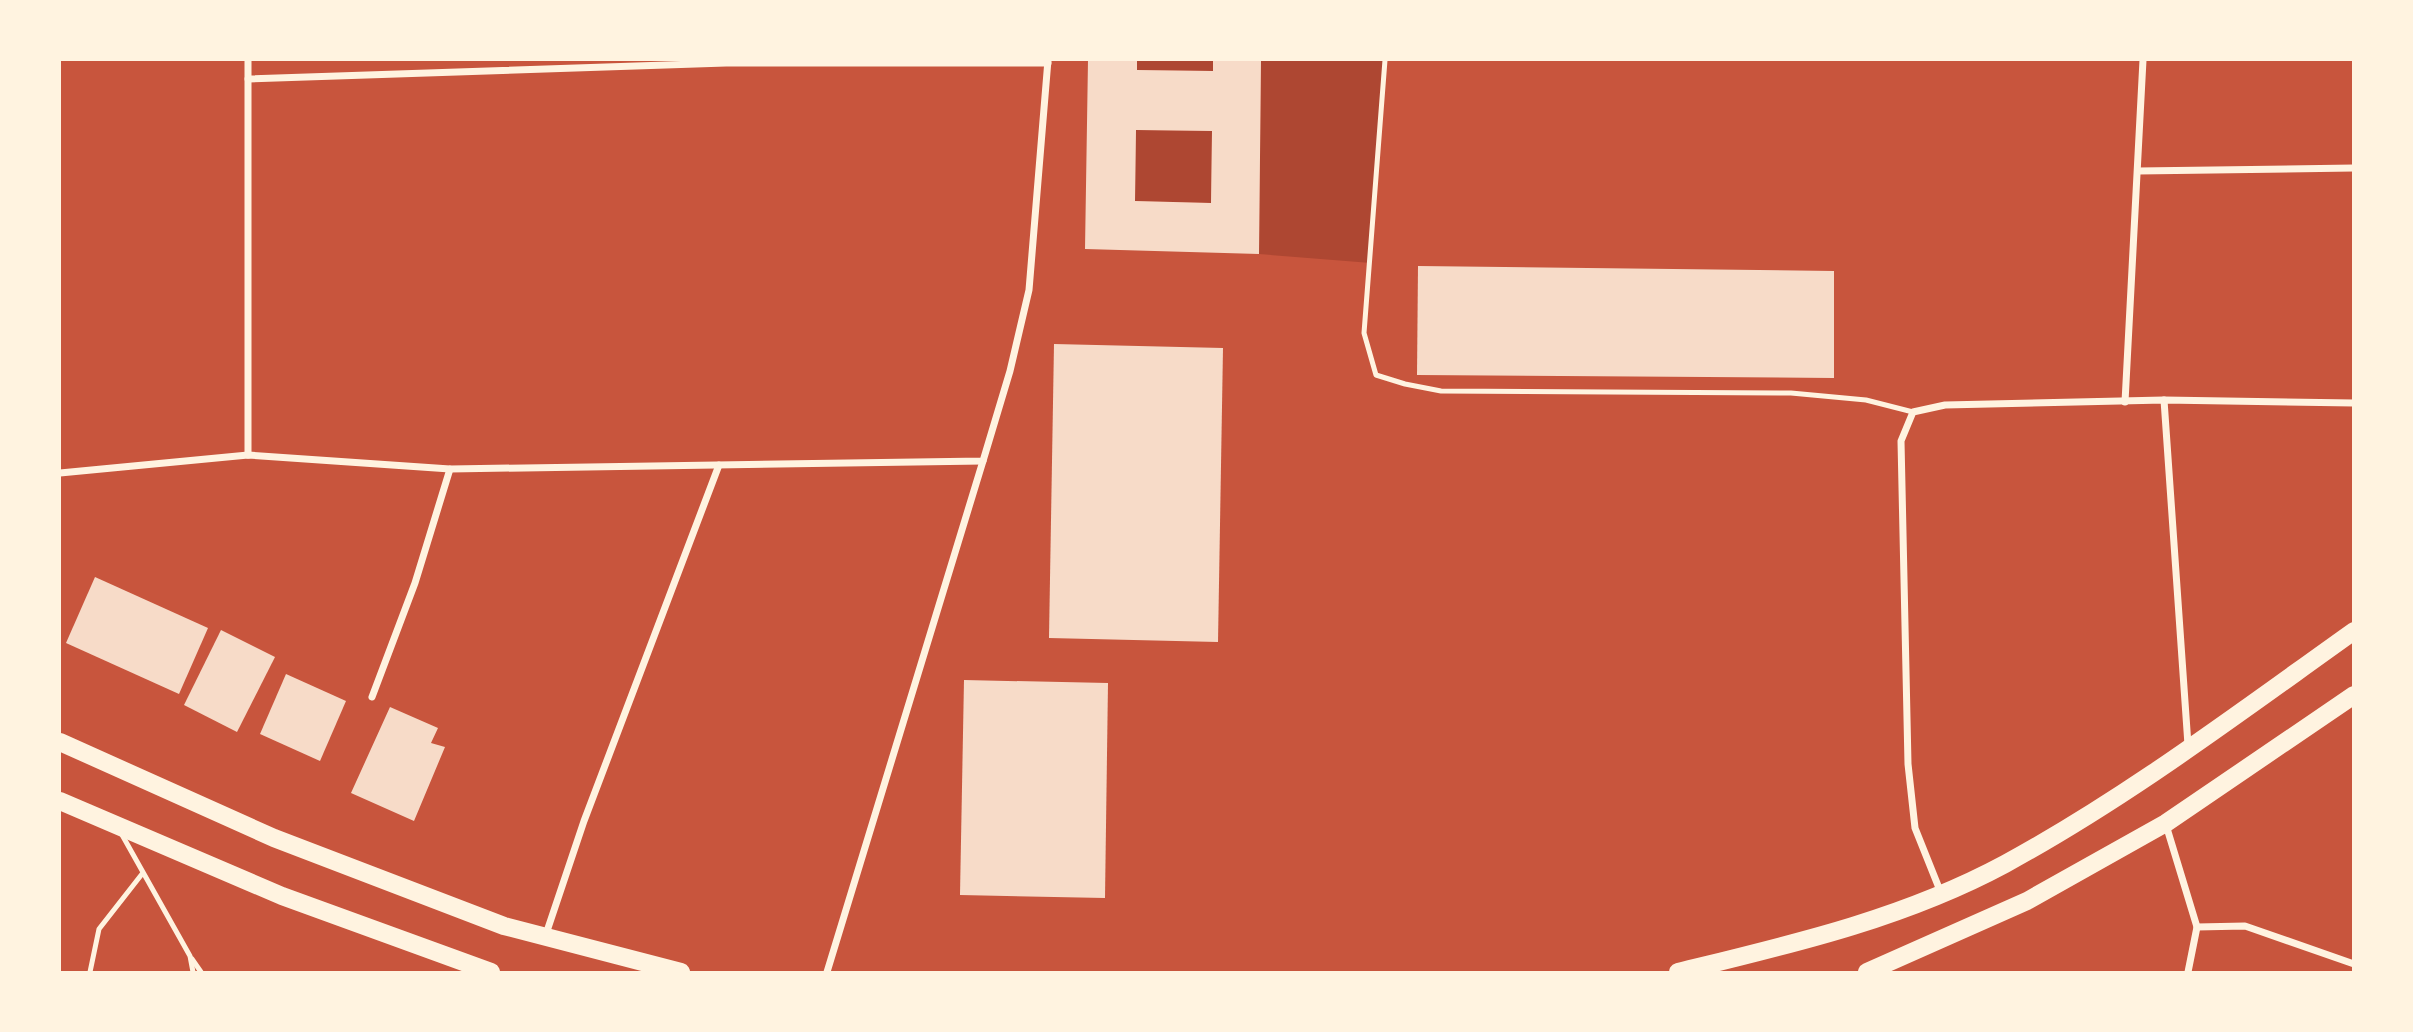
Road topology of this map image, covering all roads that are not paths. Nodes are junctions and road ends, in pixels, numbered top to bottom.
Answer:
1 (248, 60) edge
2 (1385, 60) edge
3 (2143, 60) edge
4 (1048, 61) edge
5 (727, 62) edge
6 (248, 79) junction
7 (2354, 168) edge
8 (2138, 171) junction
9 (2164, 400) junction
10 (2125, 402) junction
11 (2354, 403) edge
12 (1913, 412) junction
13 (248, 455) junction
14 (983, 461) junction
15 (719, 465) junction
16 (450, 468) junction
17 (60, 473) edge
18 (2354, 631) edge
19 (2354, 695) edge
20 (372, 697) dead end
21 (60, 742) edge
22 (2189, 752) junction
23 (60, 801) edge
24 (2166, 823) junction
25 (118, 827) junction
26 (142, 874) junction
27 (1941, 893) junction
28 (2197, 927) junction
29 (545, 937) junction
30 (190, 956) junction
31 (2354, 964) edge
32 (90, 972) edge
33 (193, 972) edge
34 (201, 972) edge
35 (491, 972) edge
36 (681, 972) edge
37 (827, 972) edge
38 (1678, 972) edge
39 (1867, 972) edge
40 (2188, 972) edge

1 - 6 street
2 - 12 lane
3 - 8 street
4 - 5 street
4 - 14 street
5 - 6 street
6 - 13 street
7 - 8 street
8 - 10 street
9 - 10 street
9 - 11 street
9 - 22 street
10 - 12 street
12 - 27 street
13 - 16 street
13 - 17 street
14 - 15 street
14 - 37 street
15 - 16 street
15 - 29 street
16 - 20 street
18 - 22 main road
19 - 24 main road
21 - 29 main road
22 - 27 main road
23 - 25 main road
24 - 28 street
24 - 39 main road
25 - 26 lane
25 - 35 main road
26 - 30 lane
26 - 32 lane
27 - 38 main road
28 - 31 street
28 - 40 street
29 - 36 main road
30 - 33 lane
30 - 34 lane

